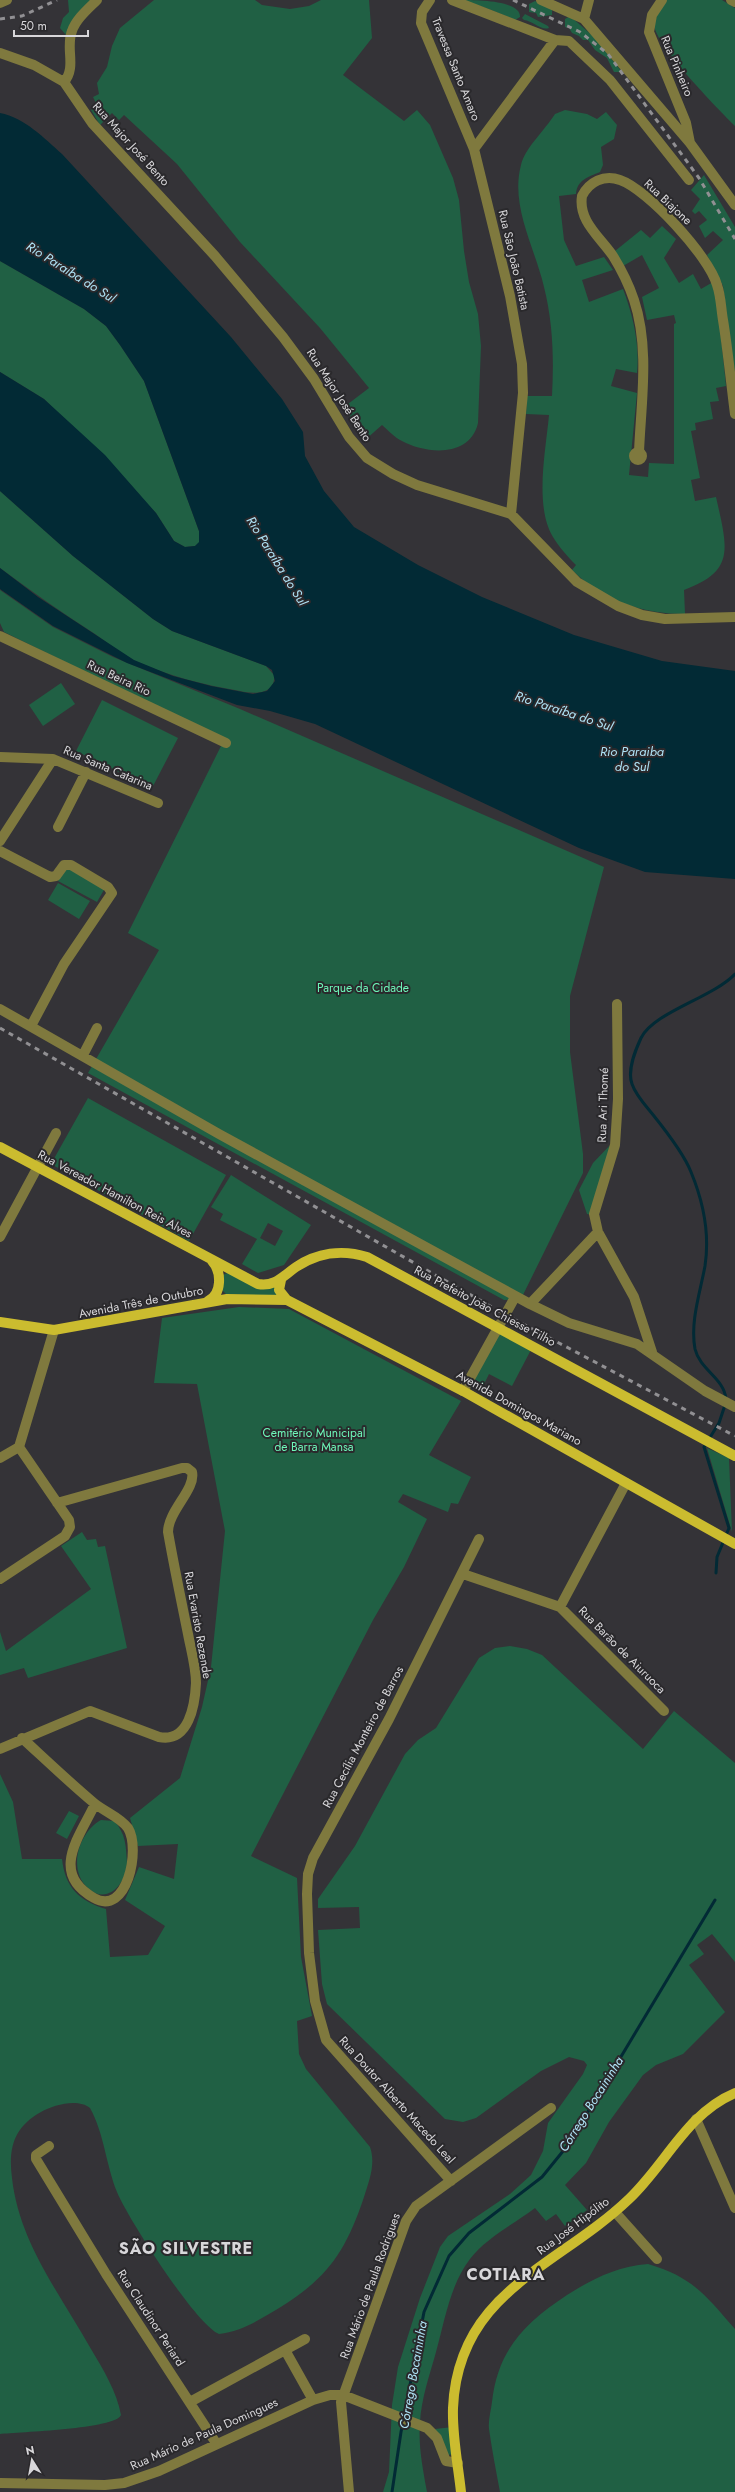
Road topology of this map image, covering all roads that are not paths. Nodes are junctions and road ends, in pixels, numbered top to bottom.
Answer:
1 (8, 0) edge
2 (97, 0) edge
3 (430, 0) edge
4 (452, 0) edge
5 (541, 0) edge
6 (589, 0) edge
7 (662, 0) edge
8 (731, 0) edge
9 (735, 2) edge
10 (0, 3) edge
11 (584, 19) junction
12 (555, 40) junction
13 (0, 53) edge
14 (64, 82) junction
15 (690, 143) junction
16 (474, 148) junction
17 (689, 180) dead end
18 (735, 205) edge
19 (735, 414) edge
20 (638, 452) dead end
21 (511, 514) junction
22 (735, 617) edge
23 (0, 636) edge
24 (226, 743) dead end
25 (0, 756) edge
26 (53, 758) junction
27 (86, 772) junction
28 (158, 803) dead end
29 (58, 827) dead end
30 (0, 841) edge
31 (0, 851) edge
32 (617, 1004) dead end
33 (0, 1009) edge
34 (31, 1026) junction
35 (97, 1028) dead end
36 (83, 1055) junction
37 (56, 1133) dead end
38 (0, 1147) edge
39 (38, 1167) junction
40 (598, 1232) junction
41 (0, 1237) edge
42 (214, 1262) junction
43 (281, 1280) junction
44 (515, 1297) junction
45 (287, 1300) junction
46 (202, 1303) junction
47 (530, 1304) junction
48 (0, 1322) edge
49 (498, 1329) junction
50 (54, 1330) junction
51 (652, 1352) junction
52 (463, 1391) junction
53 (735, 1407) edge
54 (19, 1446) junction
55 (735, 1456) edge
56 (0, 1458) edge
57 (626, 1483) junction
58 (57, 1503) junction
59 (479, 1539) dead end
60 (734, 1543) edge
61 (463, 1574) junction
62 (0, 1579) edge
63 (560, 1607) junction
64 (664, 1711) dead end
65 (22, 1738) junction
66 (0, 1749) edge
67 (95, 1804) junction
68 (307, 1917) joint
69 (735, 2093) edge
70 (551, 2108) dead end
71 (696, 2119) junction
72 (49, 2146) dead end
73 (451, 2181) junction
74 (735, 2208) edge
75 (614, 2212) junction
76 (657, 2259) dead end
77 (305, 2339) dead end
78 (285, 2350) junction
79 (350, 2379) junction
80 (343, 2395) junction
81 (315, 2399) junction
82 (190, 2402) junction
83 (216, 2442) junction
84 (458, 2463) junction
85 (0, 2482) edge
86 (349, 2492) edge
87 (461, 2492) edge

1 - 10 street
2 - 14 street
3 - 16 street, Travessa Santo Amaro
4 - 12 street
5 - 11 street
6 - 11 street
7 - 15 street, Rua Pinheiro
8 - 9 street
11 - 15 street
12 - 16 street
12 - 17 street
13 - 14 street, Rua Major José Bento
14 - 21 street, Rua Major José Bento
15 - 18 street
16 - 21 street, Rua São João Batista
19 - 20 street, Rua Biajone
21 - 22 street, Rua Major José Bento
23 - 24 street, Rua Beira Rio
25 - 26 street, Rua Santa Catarina
26 - 27 street, Rua Santa Catarina
26 - 30 street
27 - 28 street, Rua Santa Catarina
27 - 29 street
31 - 34 street
32 - 40 street, Rua Ari Thomé
33 - 34 street
34 - 36 street
35 - 36 street
36 - 44 street
37 - 39 street
38 - 39 main road, Rua Vereador Hamilton Reis Alves
39 - 41 street
39 - 42 main road, Rua Vereador Hamilton Reis Alves
40 - 47 street
40 - 51 street
42 - 43 main road, Rua Prefeito João Chiesse Filho
42 - 46 main road
43 - 45 main road
43 - 49 main road, Rua Prefeito João Chiesse Filho
44 - 47 street
44 - 49 street
45 - 46 main road, Avenida Três de Outubro
45 - 52 main road, Avenida Domingos Mariano
46 - 50 main road, Avenida Três de Outubro
47 - 51 street
48 - 50 main road, Avenida Três de Outubro
49 - 52 street
49 - 55 main road, Rua Prefeito João Chiesse Filho
50 - 54 street
51 - 53 street
52 - 57 main road, Avenida Domingos Mariano
54 - 56 street
54 - 58 street
57 - 60 main road, Avenida Domingos Mariano
57 - 63 street
58 - 62 street
58 - 65 street, Rua Evaristo Rezende
59 - 61 street, Rua Cecília Monteiro de Barros
61 - 63 street
61 - 68 street, Rua Cecília Monteiro de Barros
63 - 64 street, Rua Barão de Aiuruoca
65 - 66 street, Rua Evaristo Rezende
65 - 67 street
67 - 67 street
68 - 73 street, Rua Doutor Alberto Macedo Leal
69 - 71 main road, Rua José Hipólito
70 - 73 street, Rua Mário de Paula Rodrigues
71 - 74 street
71 - 75 main road, Rua José Hipólito
72 - 82 street, Rua Claudinor Periard
73 - 79 street, Rua Mário de Paula Rodrigues
75 - 76 street
75 - 84 main road, Rua José Hipólito
77 - 78 street
78 - 81 street
78 - 82 street
79 - 80 street, Rua Mário de Paula Rodrigues
79 - 81 street
80 - 81 street, Rua Mário de Paula Domingues
80 - 84 street
80 - 86 street, Rua Mário de Paula Rodrigues
81 - 83 street, Rua Mário de Paula Domingues
82 - 83 street, Rua Claudinor Periard
83 - 85 street, Rua Mário de Paula Domingues
84 - 87 main road, Rua José Hipólito

